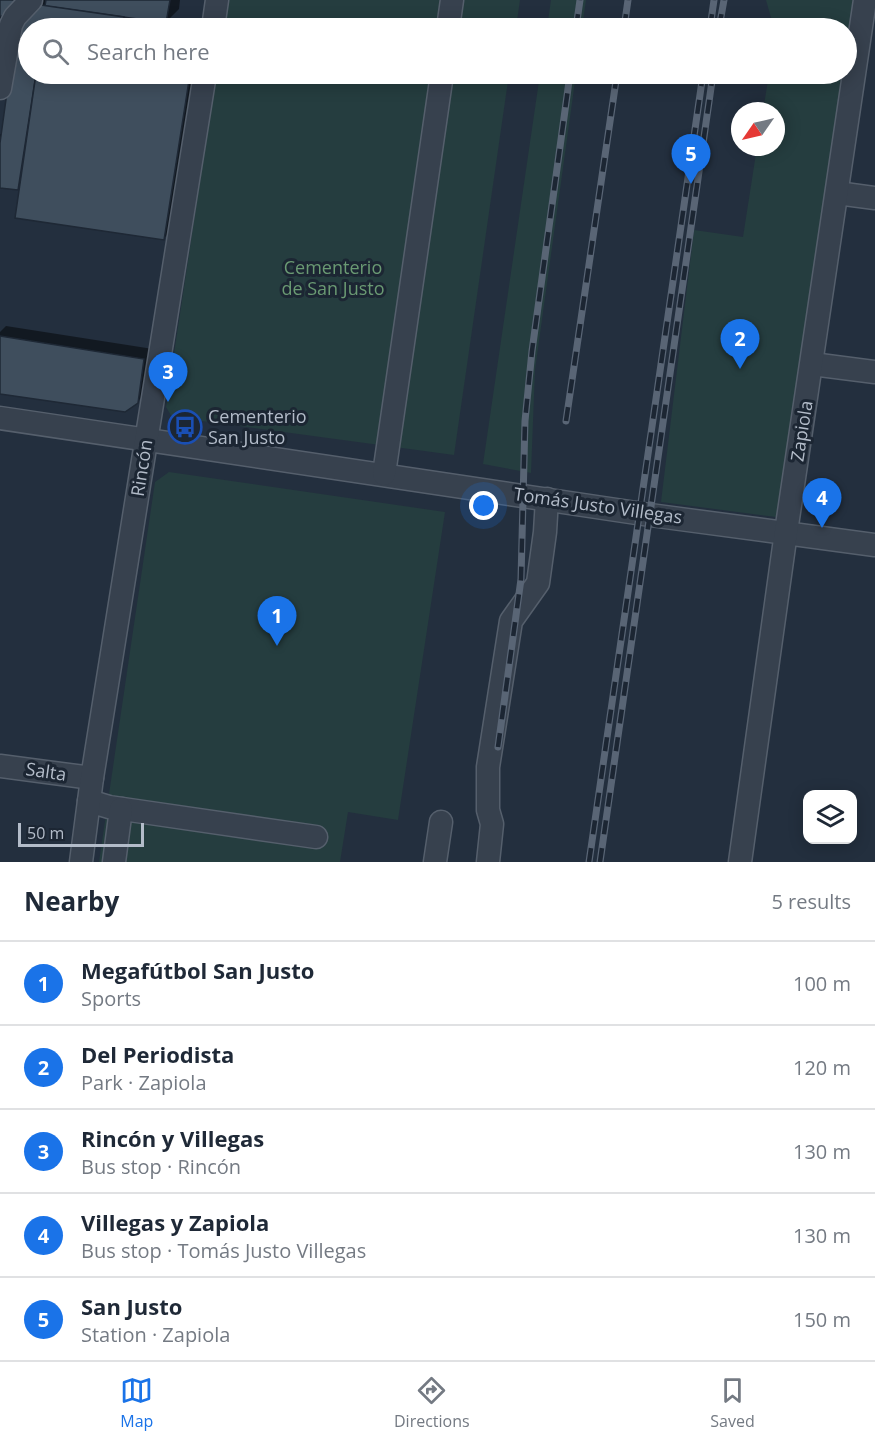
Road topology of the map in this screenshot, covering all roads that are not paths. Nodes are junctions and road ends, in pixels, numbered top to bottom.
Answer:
1 (31, 0) edge
2 (217, 0) edge
3 (452, 0) edge
4 (868, 13) edge
5 (214, 18) edge
6 (449, 18) edge
7 (857, 77) edge
8 (203, 84) edge
9 (441, 84) edge
10 (856, 84) edge
11 (0, 88) edge
12 (837, 193) junction
13 (875, 198) edge
14 (812, 364) junction
15 (875, 372) edge
16 (0, 418) edge
17 (147, 439) junction
18 (384, 474) junction
19 (547, 499) junction
20 (786, 532) junction
21 (875, 545) edge
22 (0, 766) edge
23 (92, 778) junction
24 (89, 801) junction
25 (121, 809) junction
26 (441, 822) dead end
27 (316, 837) dead end
28 (81, 862) edge
29 (114, 862) edge
30 (435, 862) edge
31 (488, 862) edge
32 (740, 862) edge

1 - 11 street
2 - 5 street
3 - 6 street
4 - 7 street, Zapiola
8 - 17 street, Rincón
9 - 18 street
10 - 12 street, Zapiola
12 - 13 street
12 - 14 street, Zapiola
14 - 15 street
14 - 20 street, Zapiola
16 - 17 street, Tomás Justo Villegas
17 - 18 street, Tomás Justo Villegas
17 - 23 street, Rincón
18 - 19 street, Tomás Justo Villegas
19 - 20 street, Tomás Justo Villegas
19 - 31 street
20 - 21 street, Tomás Justo Villegas
20 - 32 street, Zapiola
22 - 23 street, Salta
23 - 24 street, Rincón
24 - 25 street
24 - 28 street, Rincón
25 - 27 street
25 - 29 street
26 - 30 street

